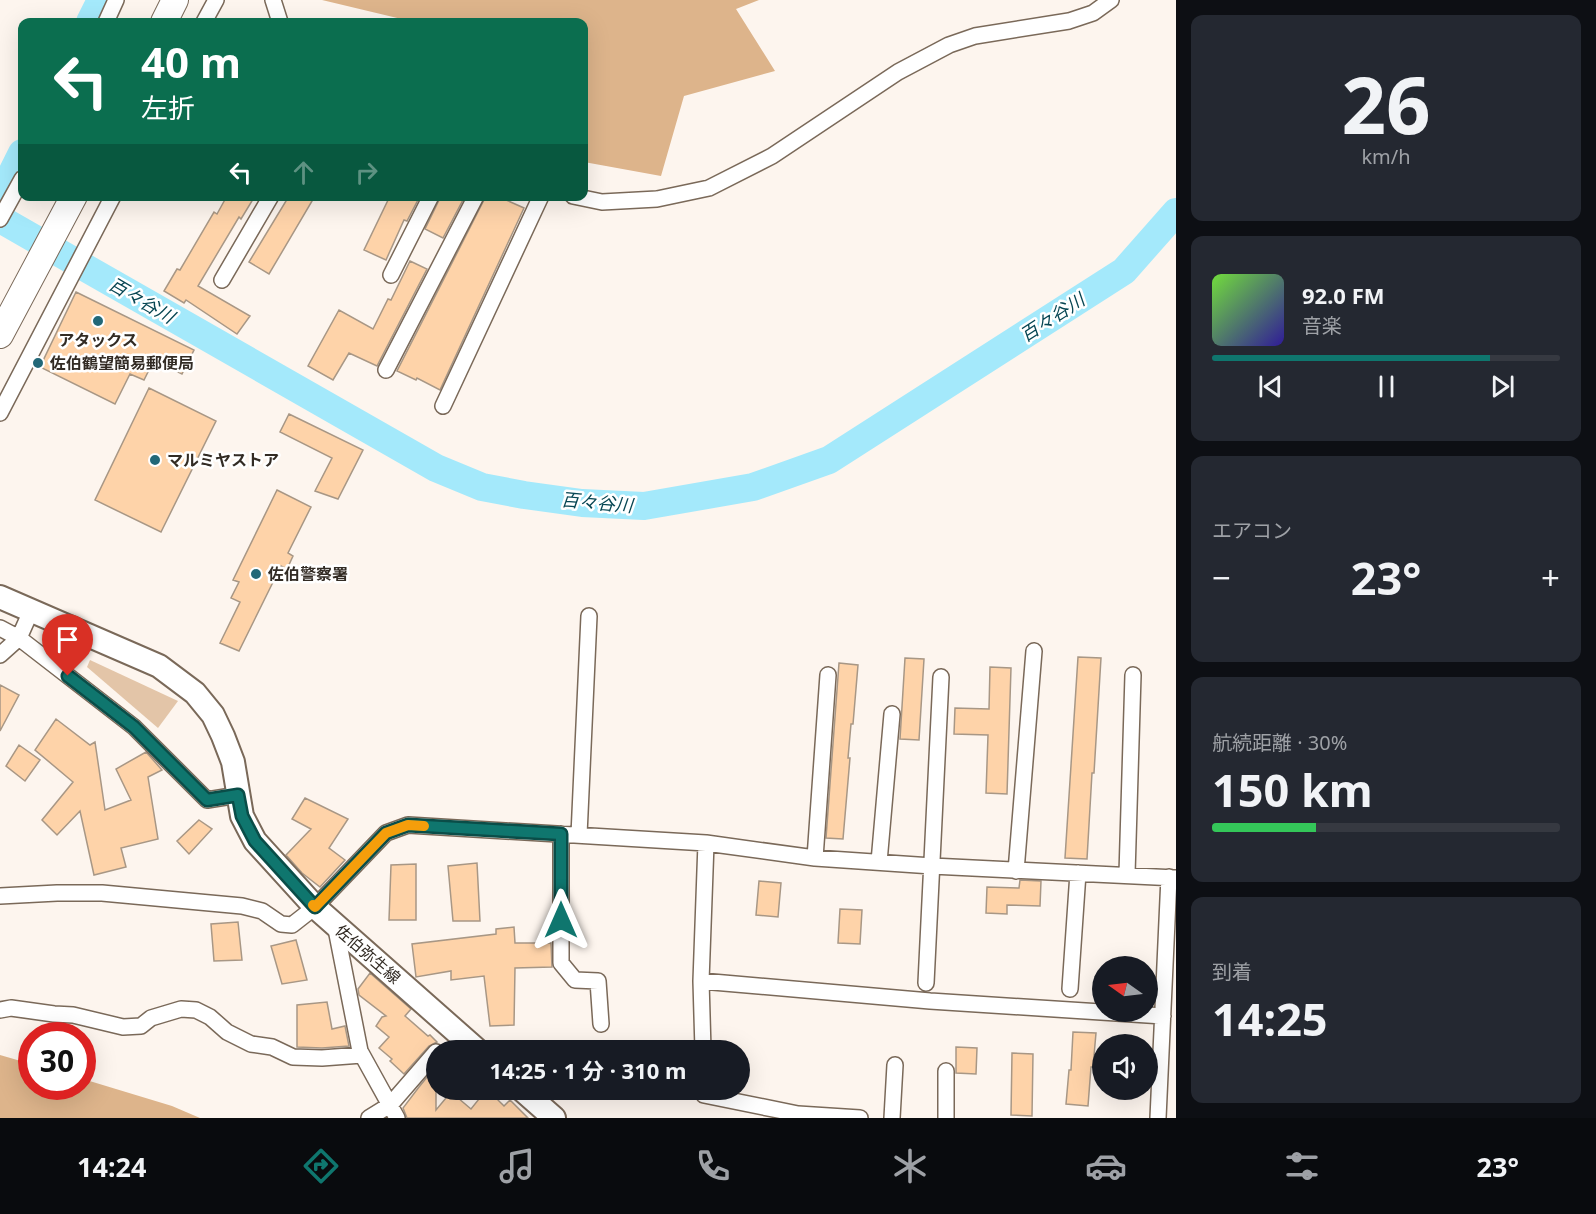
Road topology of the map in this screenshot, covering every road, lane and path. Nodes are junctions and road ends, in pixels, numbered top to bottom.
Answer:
1 (116, 0) edge
2 (175, 0) edge
3 (216, 0) edge
4 (273, 0) edge
5 (1111, 0) edge
6 (108, 18) edge
7 (166, 18) edge
8 (206, 18) edge
9 (279, 18) edge
10 (18, 186) edge
11 (588, 199) edge
12 (111, 201) edge
13 (268, 201) edge
14 (428, 201) edge
15 (473, 201) edge
16 (539, 201) edge
17 (70, 205) edge
18 (0, 219) edge
19 (391, 275) dead end
20 (222, 280) dead end
21 (0, 335) edge
22 (386, 370) dead end
23 (443, 406) dead end
24 (0, 413) edge
25 (0, 597) edge
26 (31, 611) junction
27 (589, 616) dead end
28 (0, 628) edge
29 (19, 638) junction
30 (1034, 651) dead end
31 (0, 655) edge
32 (828, 675) dead end
33 (1133, 675) dead end
34 (941, 676) dead end
35 (892, 714) dead end
36 (238, 795) junction
37 (561, 834) junction
38 (579, 835) junction
39 (706, 843) junction
40 (815, 858) junction
41 (879, 862) junction
42 (932, 866) junction
43 (1016, 871) junction
44 (1078, 873) junction
45 (1127, 874) junction
46 (1172, 878) edge
47 (0, 896) edge
48 (315, 907) junction
49 (335, 924) junction
50 (701, 981) junction
51 (926, 983) dead end
52 (1070, 989) dead end
53 (0, 1010) edge
54 (1163, 1016) junction
55 (601, 1024) dead end
56 (455, 1031) junction
57 (447, 1040) edge
58 (465, 1040) edge
59 (703, 1040) edge
60 (362, 1055) junction
61 (895, 1065) dead end
62 (426, 1066) edge
63 (946, 1071) dead end
64 (534, 1100) edge
65 (726, 1100) edge
66 (394, 1111) edge
67 (798, 1116) edge
68 (369, 1118) edge
69 (554, 1118) edge
70 (860, 1118) edge
71 (892, 1118) edge
72 (946, 1118) edge
73 (1158, 1118) edge

1 - 6 street
2 - 7 highway
3 - 8 street
4 - 9 street
5 - 11 street
10 - 18 street
12 - 24 street
13 - 20 street
14 - 19 street
15 - 22 street
16 - 23 street
17 - 21 highway
25 - 26 main road, 佐伯弥生線
26 - 29 street
26 - 36 main road, 佐伯弥生線
27 - 38 street
28 - 29 street
29 - 31 street
29 - 36 street
30 - 43 street
32 - 40 street
33 - 45 street
34 - 42 street
35 - 41 street
36 - 48 main road, 佐伯弥生線
37 - 38 street
37 - 48 street
37 - 55 street
38 - 39 street
39 - 40 street
39 - 50 street
40 - 41 street
41 - 42 street
42 - 43 street
42 - 51 street
43 - 44 street
44 - 45 street
44 - 52 street
45 - 46 street
46 - 54 street
47 - 48 street
48 - 49 main road, 佐伯弥生線
49 - 56 main road, 佐伯弥生線
49 - 60 street
50 - 54 street
50 - 59 street
53 - 60 street
54 - 73 street
56 - 57 street
56 - 58 main road, 佐伯弥生線
60 - 66 street
61 - 71 street
62 - 66 street
63 - 72 street
64 - 69 main road
65 - 67 street
66 - 68 street
67 - 70 street

